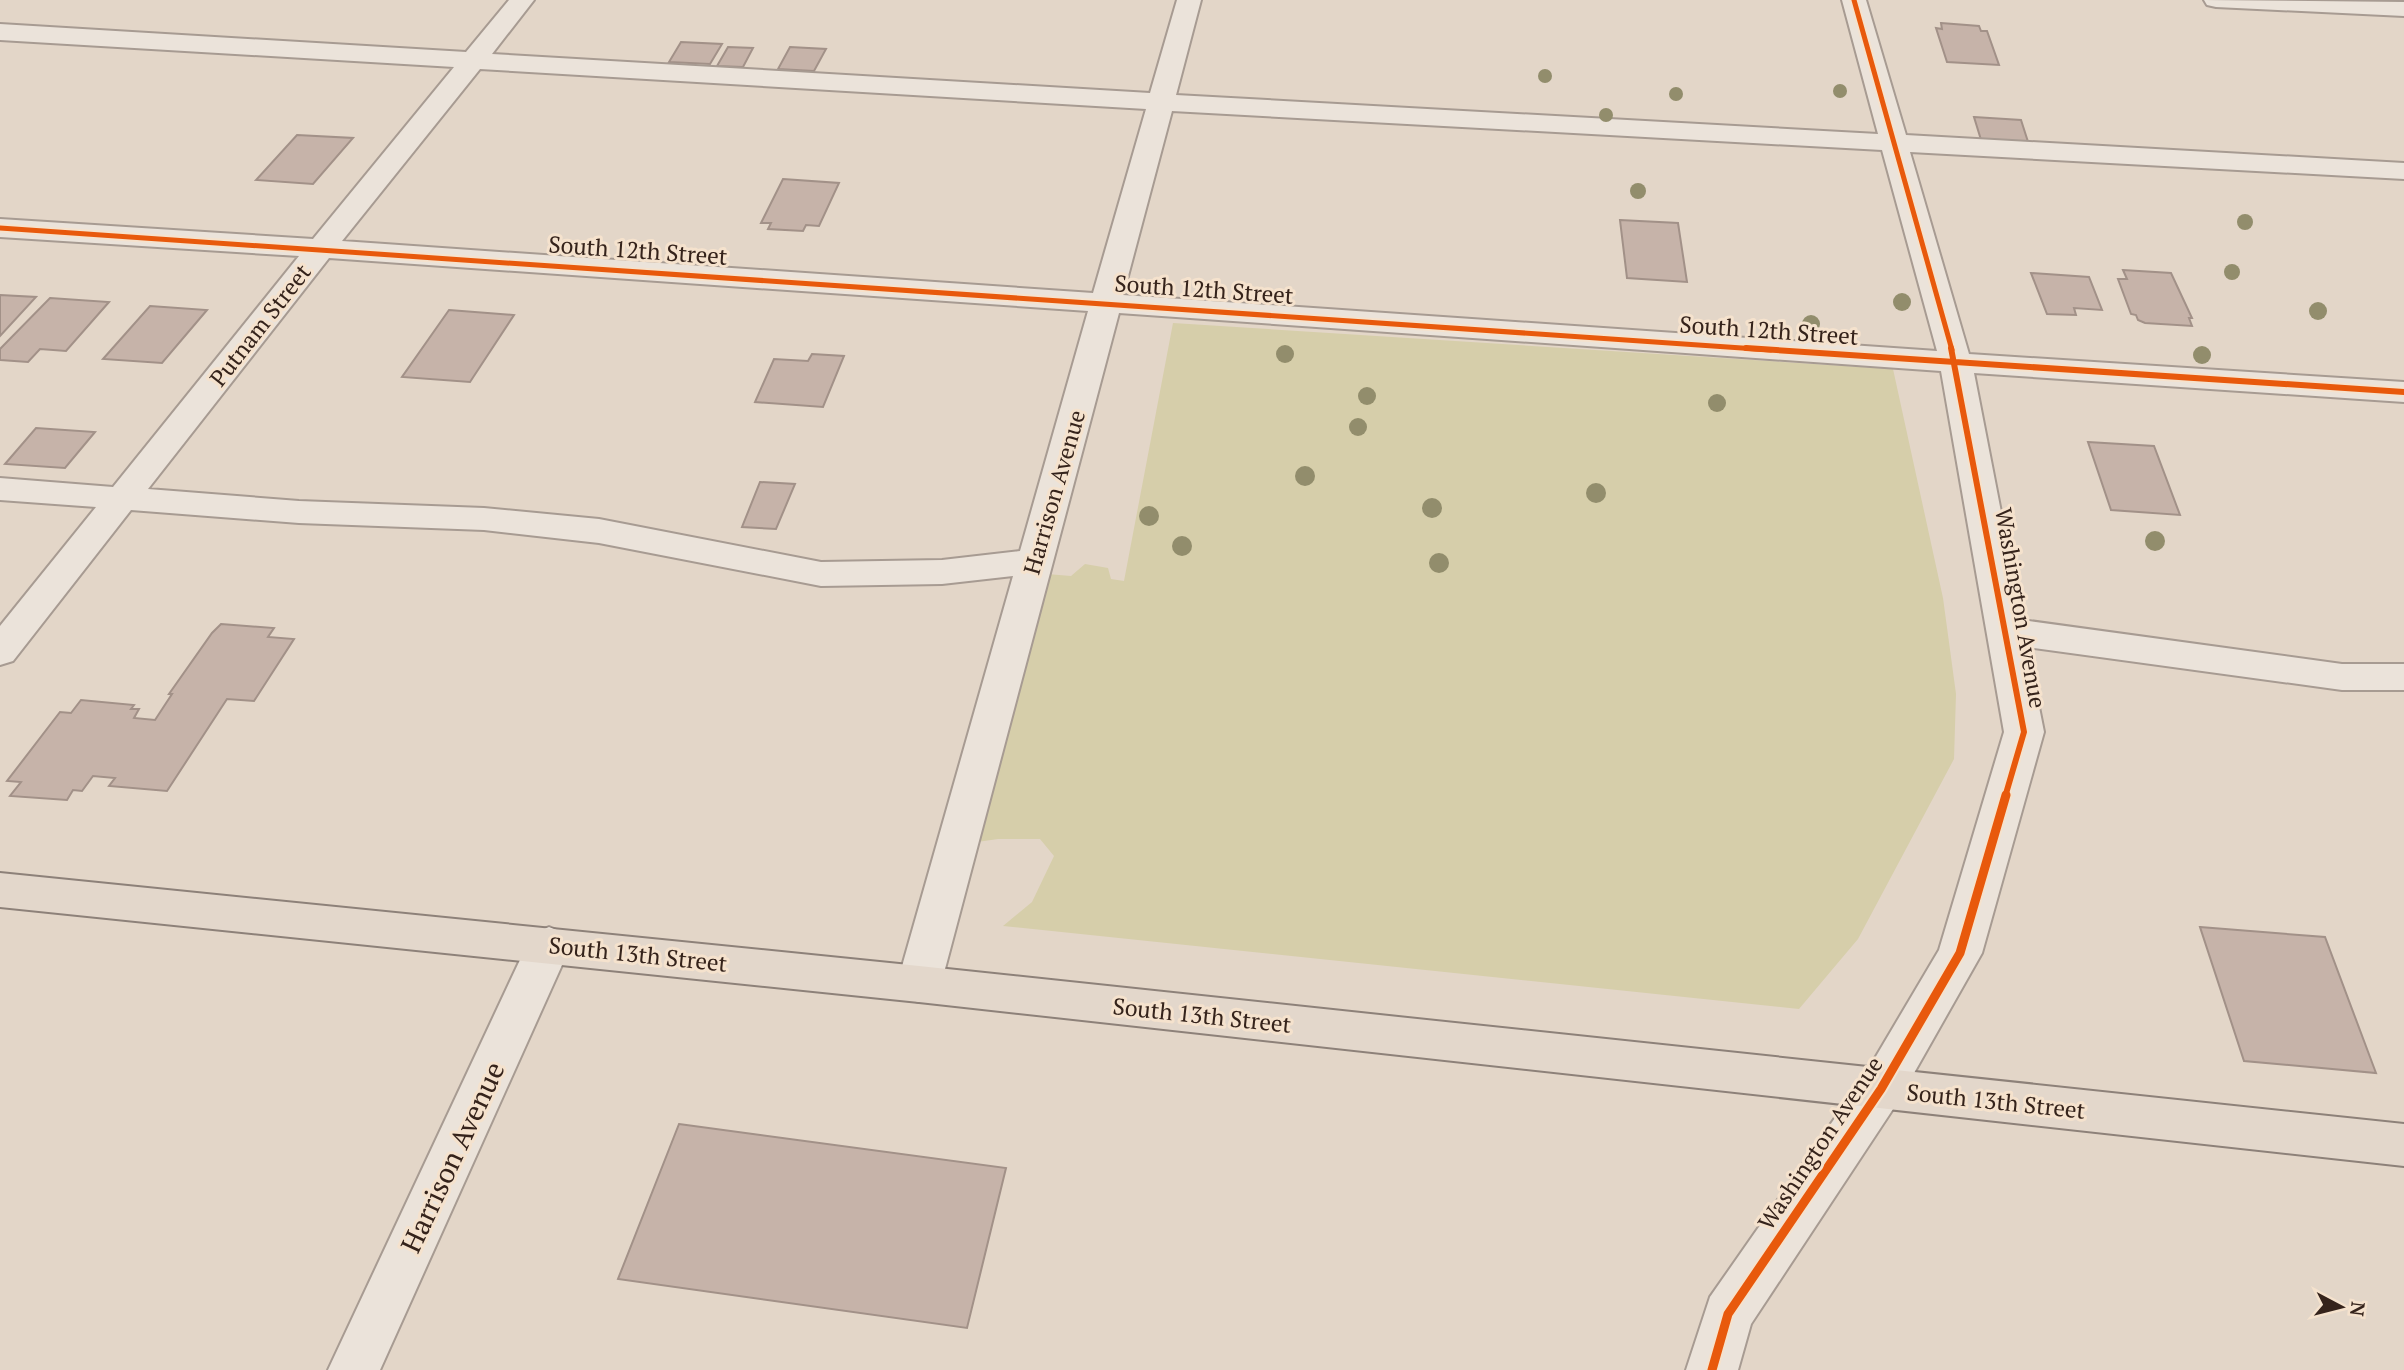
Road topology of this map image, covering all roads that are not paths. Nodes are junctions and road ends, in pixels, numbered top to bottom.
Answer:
1 (522, 0) edge
2 (1189, 0) edge
3 (1854, 0) edge
4 (2216, 0) edge
5 (2404, 9) edge
6 (0, 32) edge
7 (473, 61) junction
8 (1161, 102) junction
9 (1895, 144) junction
10 (2404, 171) edge
11 (0, 228) edge
12 (321, 248) junction
13 (1108, 301) junction
14 (1956, 363) junction
15 (2404, 393) edge
16 (0, 489) edge
17 (121, 499) junction
18 (1035, 561) junction
19 (2005, 631) junction
20 (0, 652) edge
21 (2404, 677) edge
22 (0, 890) edge
23 (549, 945) junction
24 (919, 984) junction
25 (1881, 1089) junction
26 (2404, 1145) edge
27 (354, 1370) edge
28 (1712, 1370) edge

1 - 7 street, Putnam Street
2 - 8 street, Harrison Avenue
3 - 9 street, Washington Avenue
4 - 5 street
6 - 7 street
7 - 8 street
7 - 12 street, Putnam Street
8 - 9 street
8 - 13 street, Harrison Avenue
9 - 10 street
9 - 14 street, Washington Avenue
11 - 12 street, South 12th Street
12 - 13 street, South 12th Street
12 - 17 street, Putnam Street
13 - 14 street, South 12th Street
13 - 18 street, Harrison Avenue
14 - 15 street, South 12th Street
14 - 19 street, Washington Avenue
16 - 17 street
17 - 18 street
17 - 20 street, Putnam Street
18 - 24 street, Harrison Avenue
19 - 21 street
19 - 25 street, Washington Avenue
22 - 23 main road, South 13th Street
23 - 24 main road, South 13th Street
23 - 27 street, Harrison Avenue
24 - 25 main road, South 13th Street
25 - 26 main road, South 13th Street
25 - 28 street, Washington Avenue

